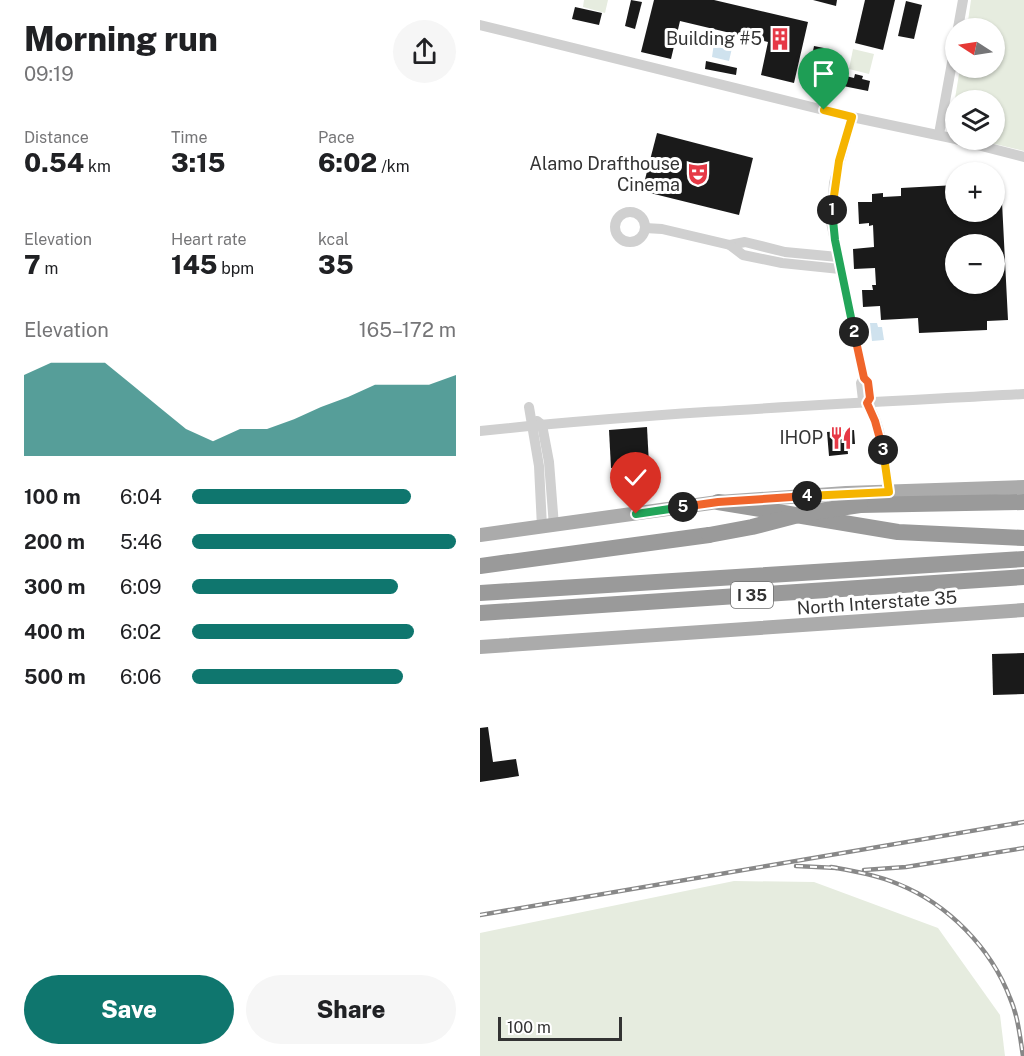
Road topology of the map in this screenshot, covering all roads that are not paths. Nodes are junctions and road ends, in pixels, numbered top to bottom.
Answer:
1 (963, 0) edge
2 (960, 18) edge
3 (480, 25) edge
4 (949, 78) edge
5 (852, 117) junction
6 (939, 134) junction
7 (945, 136) edge
8 (996, 150) edge
9 (1024, 158) edge
10 (645, 228) junction
11 (839, 263) junction
12 (1024, 394) edge
13 (867, 403) junction
14 (533, 419) junction
15 (480, 431) edge
16 (1024, 488) edge
17 (889, 492) junction
18 (718, 502) junction
19 (1024, 502) edge
20 (548, 526) junction
21 (480, 535) edge
22 (1024, 538) edge
23 (1024, 559) edge
24 (480, 566) edge
25 (1024, 578) edge
26 (480, 592) edge
27 (1024, 610) edge
28 (480, 613) edge
29 (480, 647) edge

1 - 2 street
3 - 5 street
4 - 6 street
5 - 6 street
5 - 11 street
6 - 7 street
8 - 9 street
10 - 10 street
10 - 11 street
11 - 13 street
12 - 13 street
13 - 14 street
13 - 17 street
14 - 15 street
14 - 20 street
16 - 17 main road
17 - 18 main road
18 - 20 main road
18 - 22 highway
19 - 24 highway, bridge
20 - 21 main road
23 - 26 highway, I 35
25 - 28 highway, I 35
27 - 29 main road, North Interstate 35

